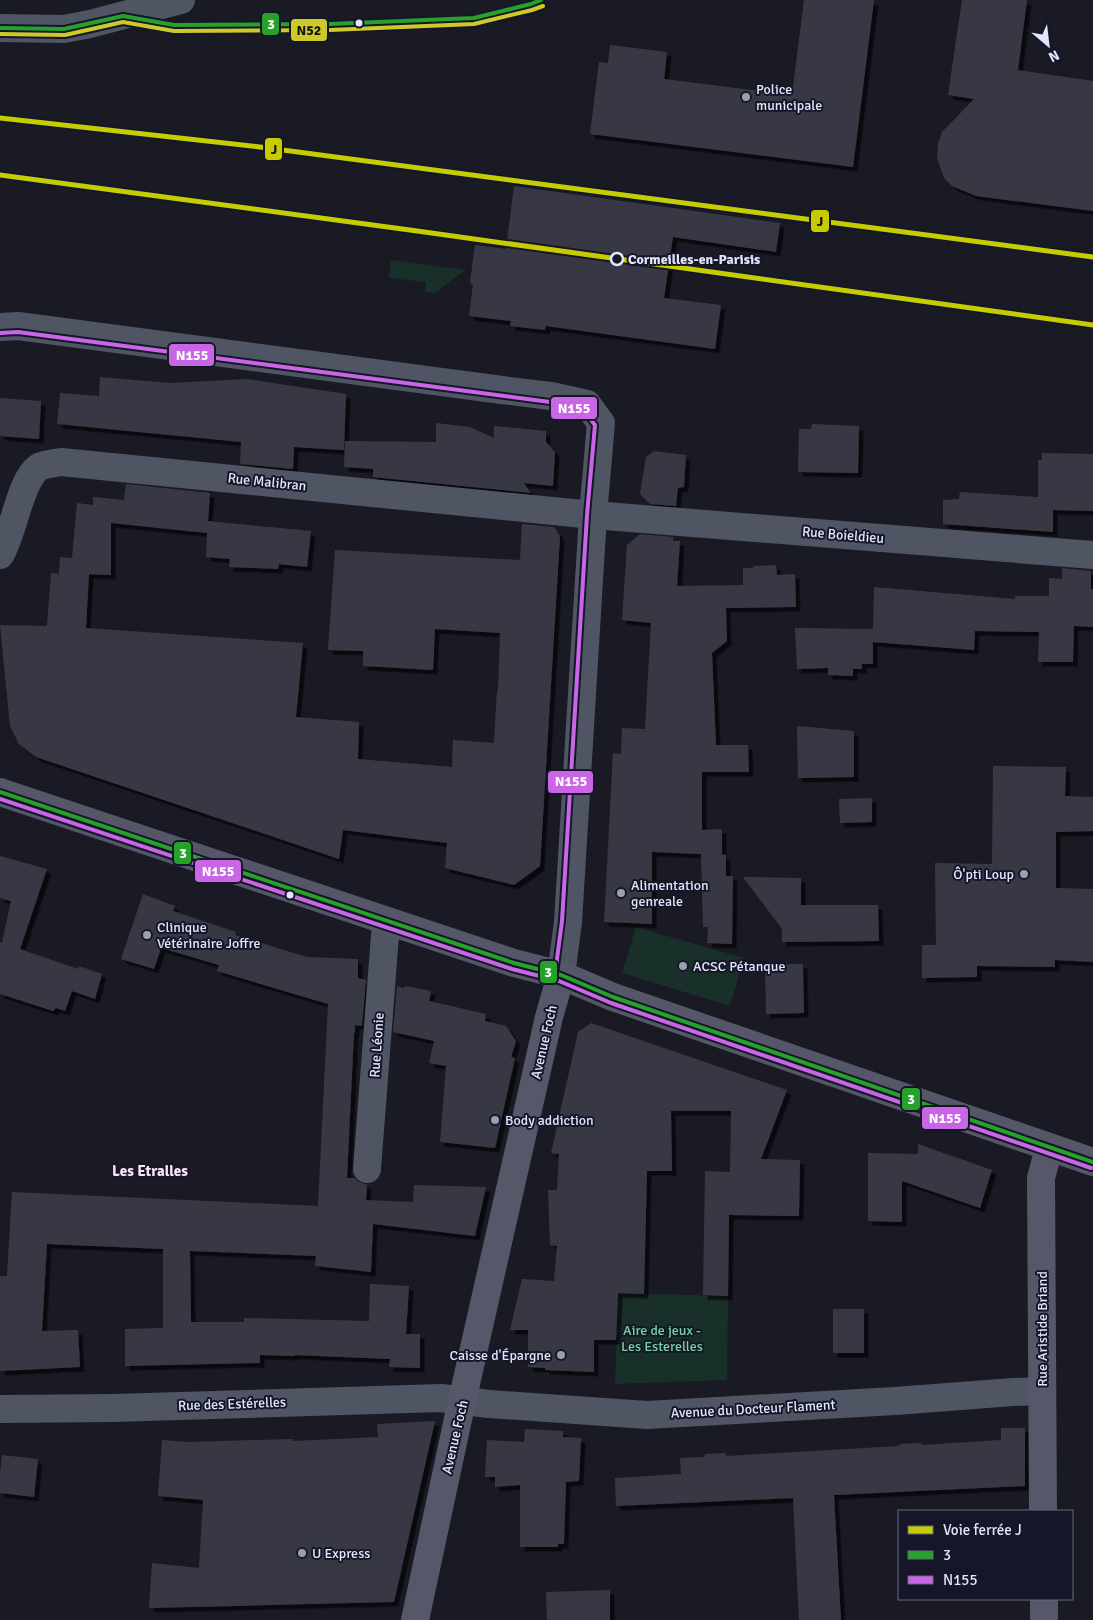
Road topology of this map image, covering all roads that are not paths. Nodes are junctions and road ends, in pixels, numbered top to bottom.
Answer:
1 (181, 0) edge
2 (123, 8) edge
3 (0, 28) edge
4 (6, 323) edge
5 (593, 515) junction
6 (1093, 554) edge
7 (0, 555) edge
8 (0, 792) edge
9 (386, 922) junction
10 (560, 975) junction
11 (1049, 1148) junction
12 (1093, 1162) edge
13 (367, 1169) dead end
14 (1042, 1391) junction
15 (463, 1402) junction
16 (0, 1409) edge
17 (1043, 1510) edge
18 (1044, 1600) edge
19 (415, 1620) edge
20 (1044, 1620) edge

1 - 2 street
2 - 3 street
4 - 5 street, Avenue Foch
5 - 6 street, Rue Boieldieu
5 - 7 street, Rue Malibran
5 - 10 street, Avenue Foch
8 - 9 main road
9 - 10 main road
9 - 13 street, Rue Léonie
10 - 11 main road
10 - 15 street, Avenue Foch
11 - 12 main road
11 - 14 street, Rue Aristide Briand
14 - 15 street, Avenue du Docteur Flament
14 - 17 street, Rue Aristide Briand
15 - 16 street, Rue des Estérelles
15 - 19 street, Avenue Foch
18 - 20 street

